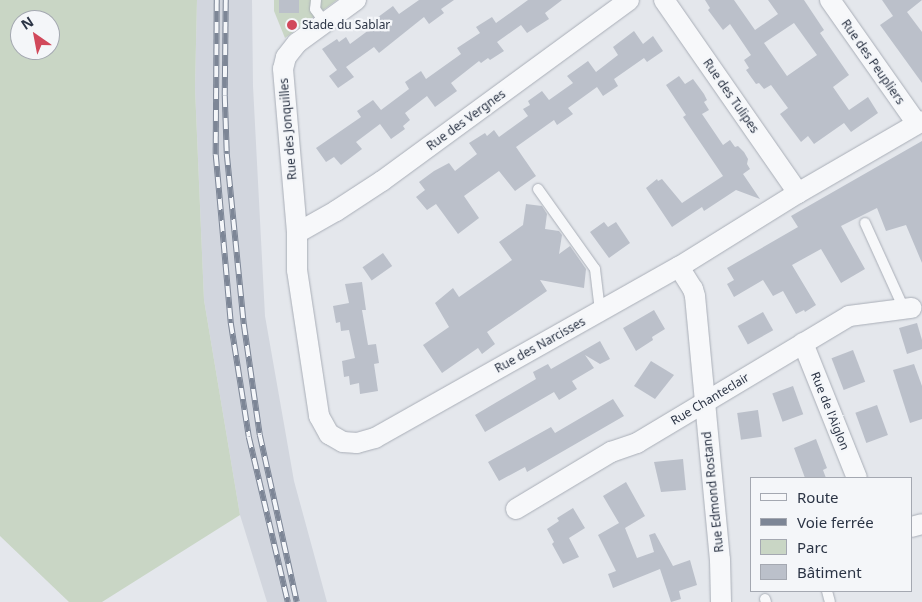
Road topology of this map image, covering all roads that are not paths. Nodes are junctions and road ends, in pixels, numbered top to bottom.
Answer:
1 (316, 0) edge
2 (356, 0) edge
3 (629, 0) edge
4 (664, 0) edge
5 (830, 0) edge
6 (325, 23) junction
7 (920, 122) edge
8 (538, 189) dead end
9 (798, 193) junction
10 (865, 223) dead end
11 (297, 233) junction
12 (679, 267) junction
13 (913, 308) edge
14 (600, 311) junction
15 (803, 343) junction
16 (704, 402) junction
17 (857, 477) edge
18 (516, 509) dead end
19 (721, 602) edge

1 - 6 lane
2 - 6 street, Rue des Jonquilles
3 - 11 street, Rue des Vergnes
4 - 9 street, Rue des Tulipes
5 - 7 street, Rue des Peupliers
6 - 11 street, Rue des Jonquilles
7 - 9 street, Rue des Narcisses
8 - 14 lane
9 - 12 street, Rue des Narcisses
10 - 13 lane
11 - 14 street, Rue des Narcisses
12 - 14 street, Rue des Narcisses
12 - 16 street, Rue Edmond Rostand
13 - 15 street, Rue Chanteclair
15 - 16 street, Rue Chanteclair
15 - 17 street, Rue de l'Aiglon
16 - 18 street, Rue Chanteclair
16 - 19 street, Rue Edmond Rostand

